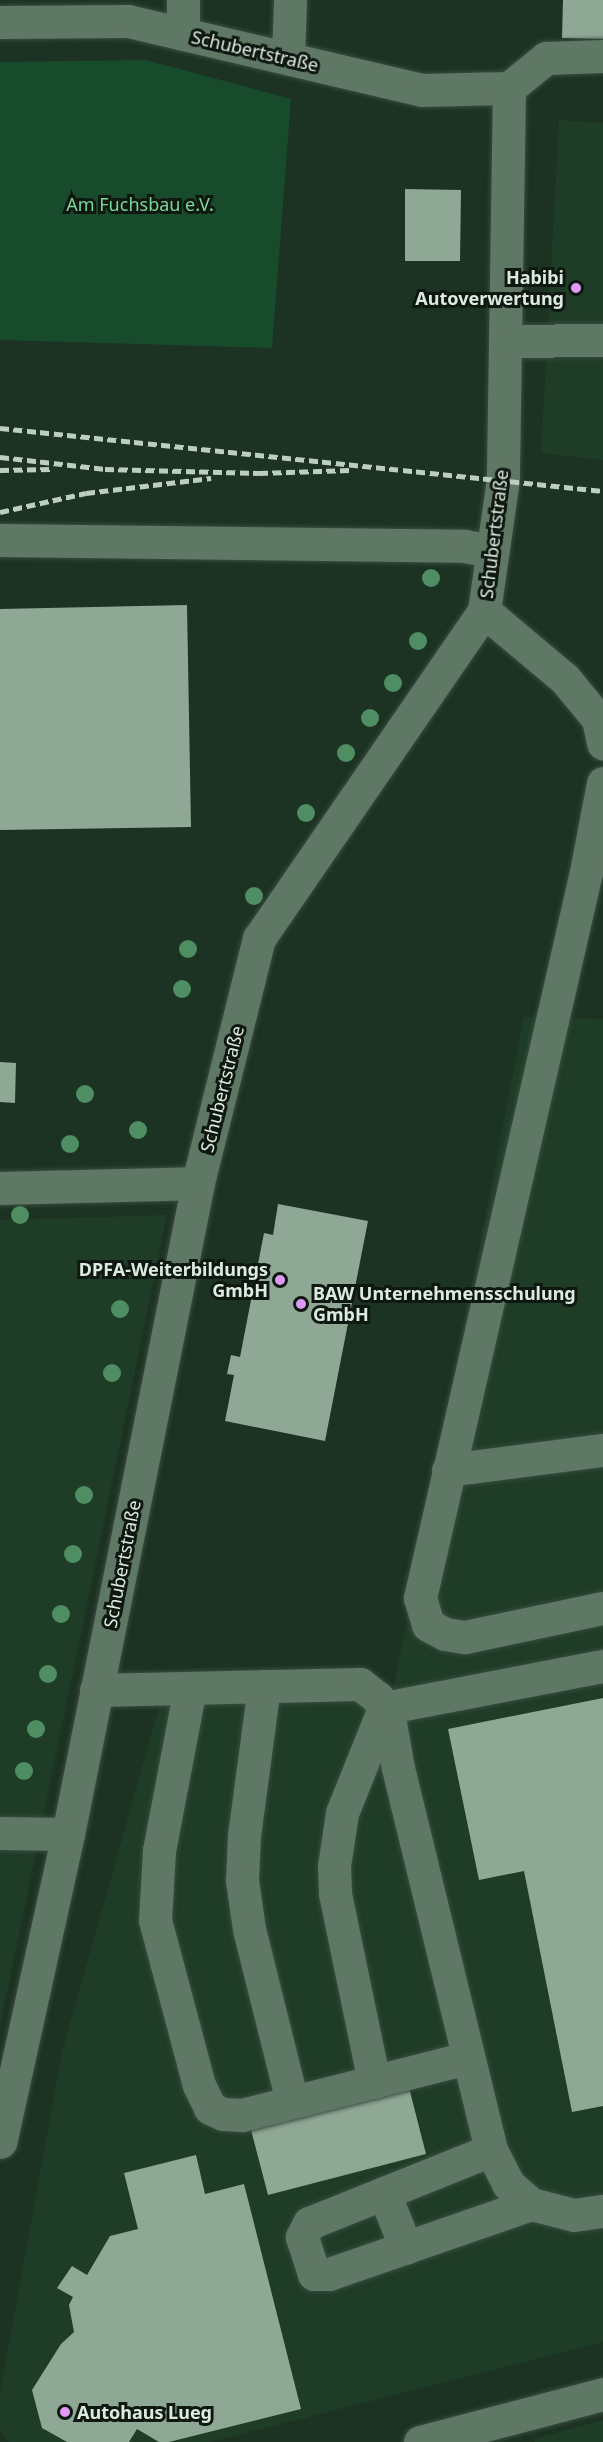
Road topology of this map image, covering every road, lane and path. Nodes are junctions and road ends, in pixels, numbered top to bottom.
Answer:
1 (183, 0) edge
2 (290, 0) edge
3 (0, 22) edge
4 (183, 34) junction
5 (603, 56) edge
6 (288, 58) junction
7 (510, 88) junction
8 (603, 340) edge
9 (507, 341) junction
10 (0, 540) edge
11 (493, 551) junction
12 (484, 611) junction
13 (601, 728) edge
14 (603, 783) edge
15 (198, 1184) junction
16 (0, 1188) edge
17 (603, 1450) edge
18 (448, 1470) junction
19 (603, 1608) edge
20 (603, 1666) edge
21 (264, 1686) junction
22 (190, 1688) junction
23 (96, 1690) junction
24 (384, 1708) junction
25 (0, 1833) edge
26 (68, 1834) junction
27 (467, 2058) junction
28 (374, 2082) junction
29 (292, 2102) junction
30 (0, 2142) edge
31 (491, 2150) junction
32 (384, 2193) junction
33 (531, 2204) junction
34 (603, 2211) edge
35 (405, 2248) junction
36 (603, 2394) edge
37 (504, 2432) edge
38 (420, 2442) edge

1 - 4 street
2 - 6 street
3 - 4 street, Schubertstraße
4 - 6 street, Schubertstraße
5 - 7 street
6 - 7 street, Schubertstraße
7 - 9 street, Schubertstraße
8 - 9 street
9 - 11 street, Schubertstraße
10 - 11 street
11 - 12 street, Schubertstraße
12 - 13 street
12 - 15 street, Schubertstraße
14 - 18 street
15 - 16 street
15 - 23 street, Schubertstraße
17 - 18 street
18 - 19 street
20 - 24 street
21 - 22 street
21 - 24 street
21 - 29 street
22 - 23 street
22 - 29 street
23 - 26 street, Schubertstraße
24 - 27 street
24 - 28 street
25 - 26 street
26 - 30 street, Schubertstraße
27 - 28 street
27 - 31 street
28 - 29 street
31 - 32 street
31 - 33 street
32 - 35 street
32 - 35 street
33 - 34 street
33 - 35 street
36 - 37 street
37 - 38 street

